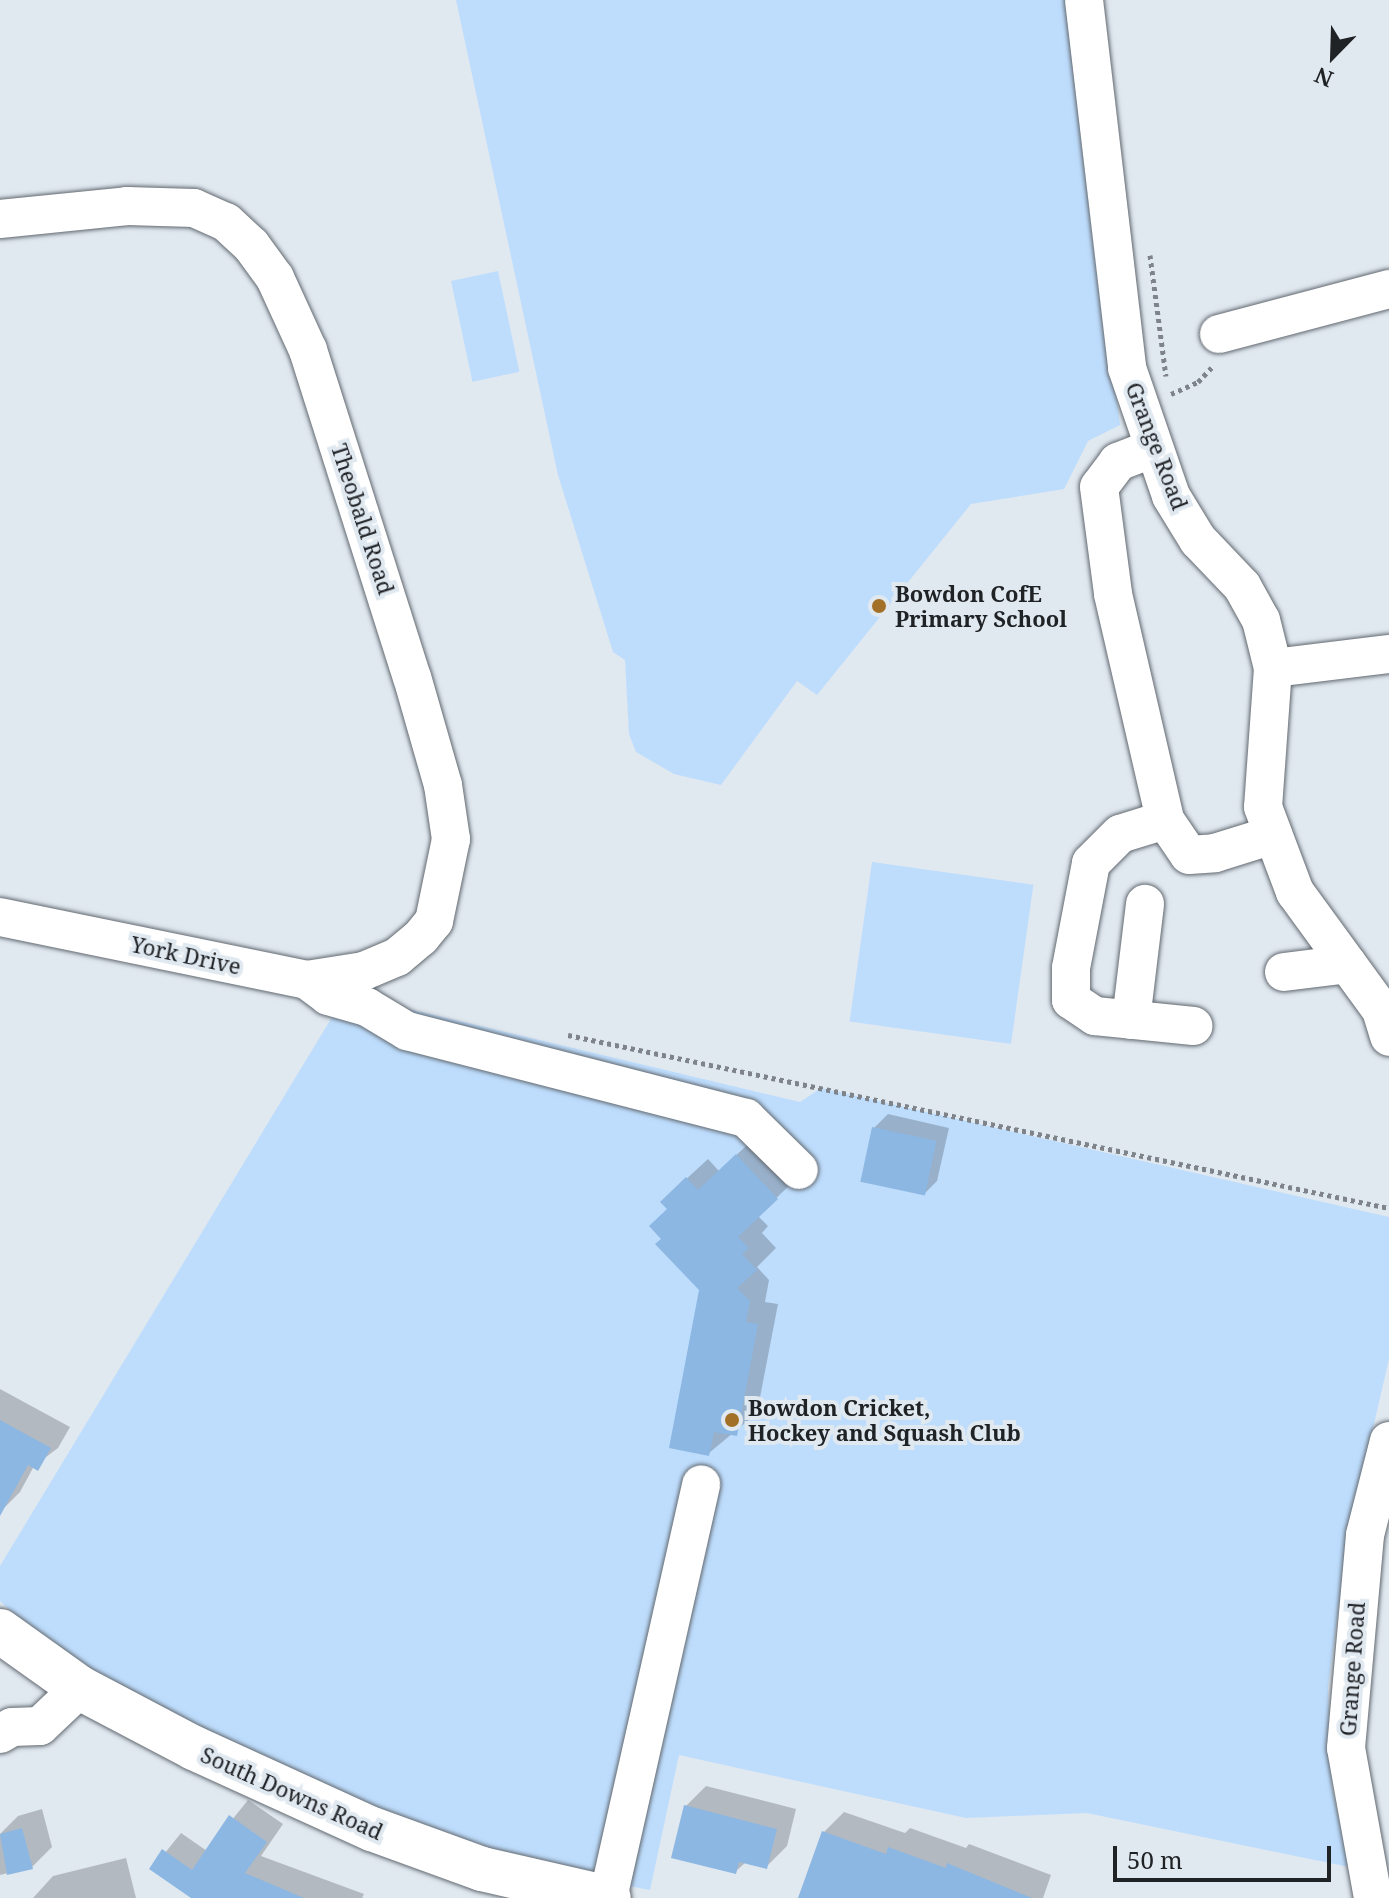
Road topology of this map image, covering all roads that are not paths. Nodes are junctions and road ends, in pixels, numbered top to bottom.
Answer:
1 (1084, 0) edge
2 (0, 219) edge
3 (1389, 289) edge
4 (1219, 334) road end
5 (1154, 448) junction
6 (1389, 654) edge
7 (1273, 668) junction
8 (1165, 820) junction
9 (1273, 835) junction
10 (1145, 904) dead end
11 (0, 917) edge
12 (1348, 964) junction
13 (1284, 972) dead end
14 (307, 980) junction
15 (1131, 1020) junction
16 (1193, 1026) dead end
17 (1389, 1037) edge
18 (799, 1170) dead end
19 (1389, 1441) edge
20 (701, 1484) dead end
21 (0, 1631) edge
22 (80, 1688) junction
23 (0, 1734) edge
24 (608, 1898) edge
25 (1373, 1898) edge

1 - 5 street, Grange Road
2 - 14 street, Theobald Road
3 - 4 street
5 - 7 street, Grange Road
5 - 8 street
6 - 7 street
7 - 9 street, Grange Road
8 - 9 street
8 - 15 street
9 - 12 street, Grange Road
10 - 15 street
11 - 14 street, York Drive
12 - 13 street
12 - 17 street, Grange Road
14 - 18 street, York Drive
15 - 16 street
19 - 25 street, Grange Road
20 - 24 street
21 - 22 main road, South Downs Road
22 - 23 street
22 - 24 main road, South Downs Road

